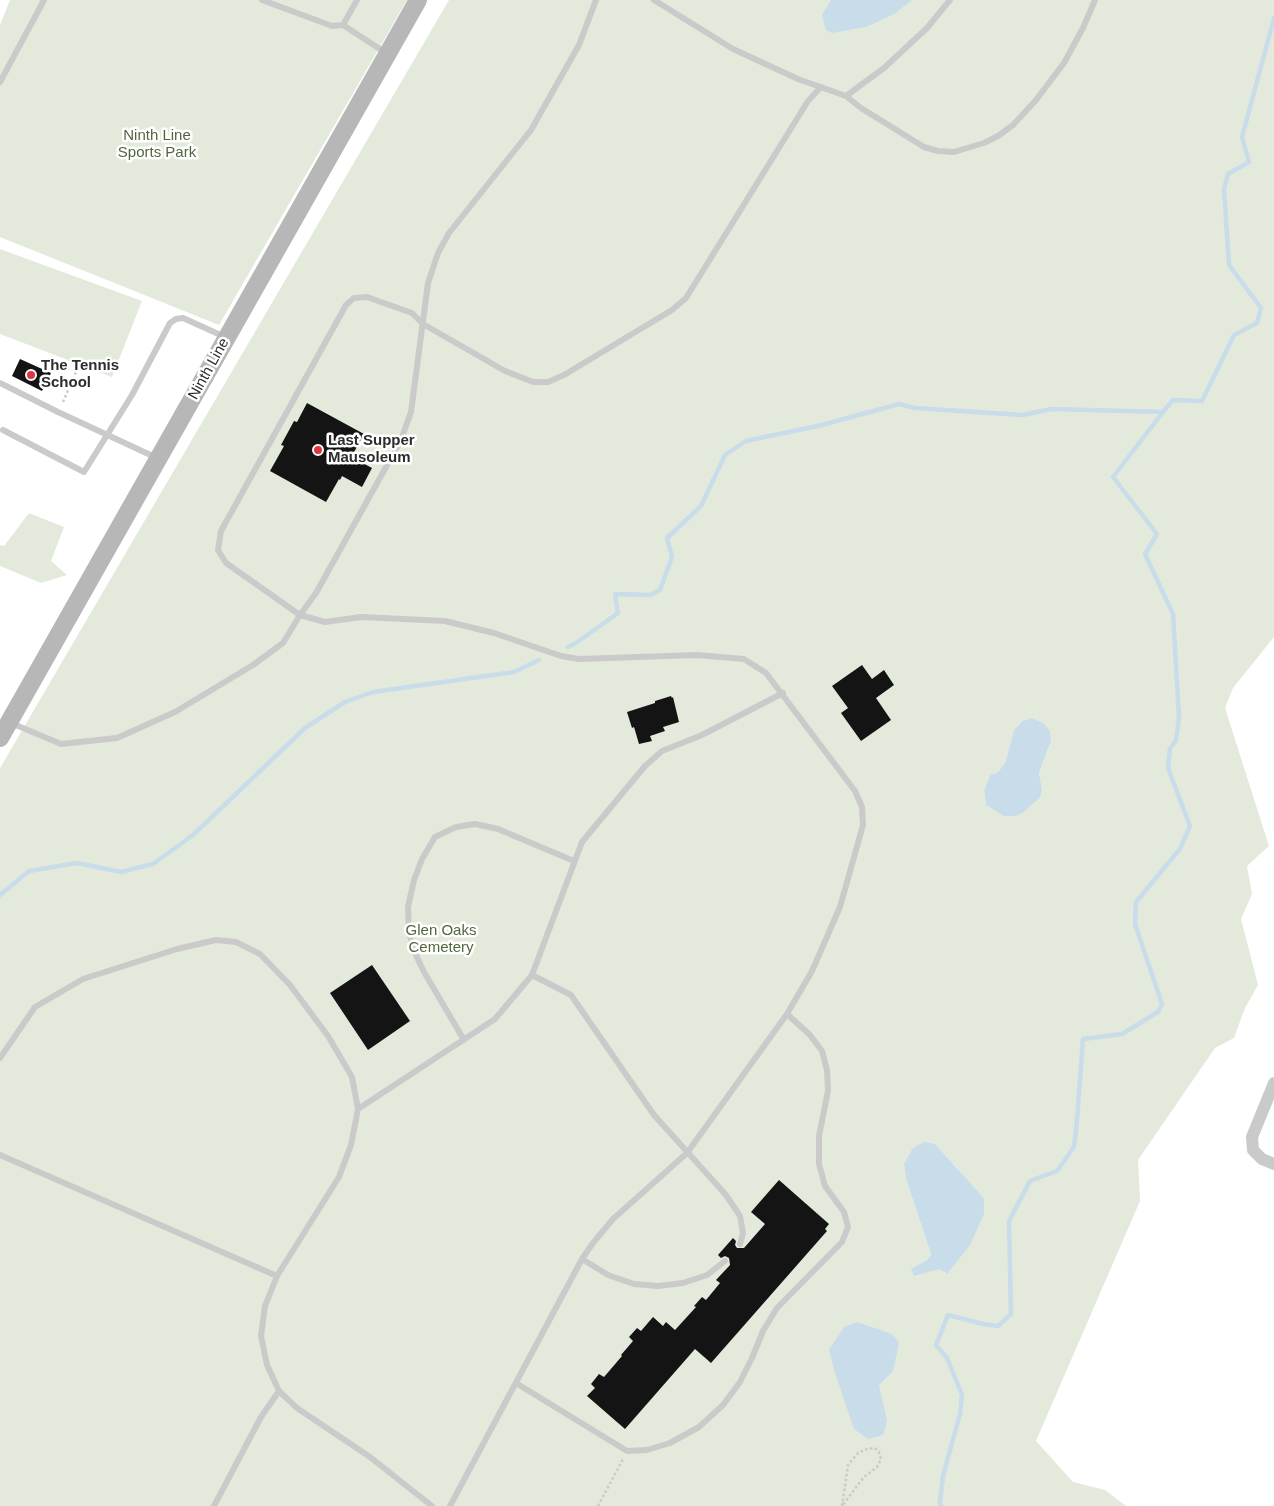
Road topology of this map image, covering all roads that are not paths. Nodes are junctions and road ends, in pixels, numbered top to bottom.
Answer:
1 (44, 0) edge
2 (262, 0) edge
3 (357, 0) edge
4 (418, 0) edge
5 (596, 0) edge
6 (654, 0) edge
7 (950, 0) edge
8 (1095, 0) edge
9 (343, 26) junction
10 (387, 54) junction
11 (0, 82) edge
12 (821, 87) junction
13 (846, 96) junction
14 (422, 323) junction
15 (226, 338) junction
16 (0, 383) edge
17 (3, 430) dead end
18 (108, 435) junction
19 (158, 459) junction
20 (300, 615) junction
21 (783, 693) junction
22 (9, 722) junction
23 (0, 738) edge
24 (574, 861) junction
25 (532, 975) junction
26 (787, 1014) junction
27 (464, 1040) junction
28 (0, 1058) edge
29 (1274, 1083) edge
30 (358, 1109) junction
31 (687, 1153) junction
32 (0, 1155) edge
33 (1274, 1164) edge
34 (740, 1244) dead end
35 (582, 1259) junction
36 (725, 1261) dead end
37 (277, 1276) junction
38 (516, 1383) junction
39 (279, 1391) junction
40 (214, 1506) edge
41 (432, 1506) edge
42 (450, 1506) edge

1 - 11 lane
2 - 9 lane
3 - 9 lane
4 - 10 main road, Ninth Line
5 - 14 lane
6 - 12 lane
7 - 13 lane
8 - 13 lane
9 - 10 lane
10 - 15 main road, Ninth Line
12 - 13 lane
12 - 14 lane
14 - 20 lane
14 - 20 lane
15 - 18 lane
15 - 19 main road, Ninth Line
16 - 18 lane
17 - 18 lane
18 - 19 lane
19 - 22 main road, Ninth Line
20 - 21 lane
20 - 22 lane
21 - 24 lane
21 - 26 lane
22 - 23 main road, Ninth Line
24 - 25 lane
24 - 27 lane
25 - 27 lane
25 - 31 lane
26 - 31 lane
26 - 38 lane
27 - 30 lane
28 - 30 lane
29 - 33 street
30 - 37 lane
31 - 34 lane
31 - 35 lane
32 - 37 lane
35 - 36 lane
35 - 38 lane
37 - 39 lane
38 - 42 lane
39 - 40 lane
39 - 41 lane

